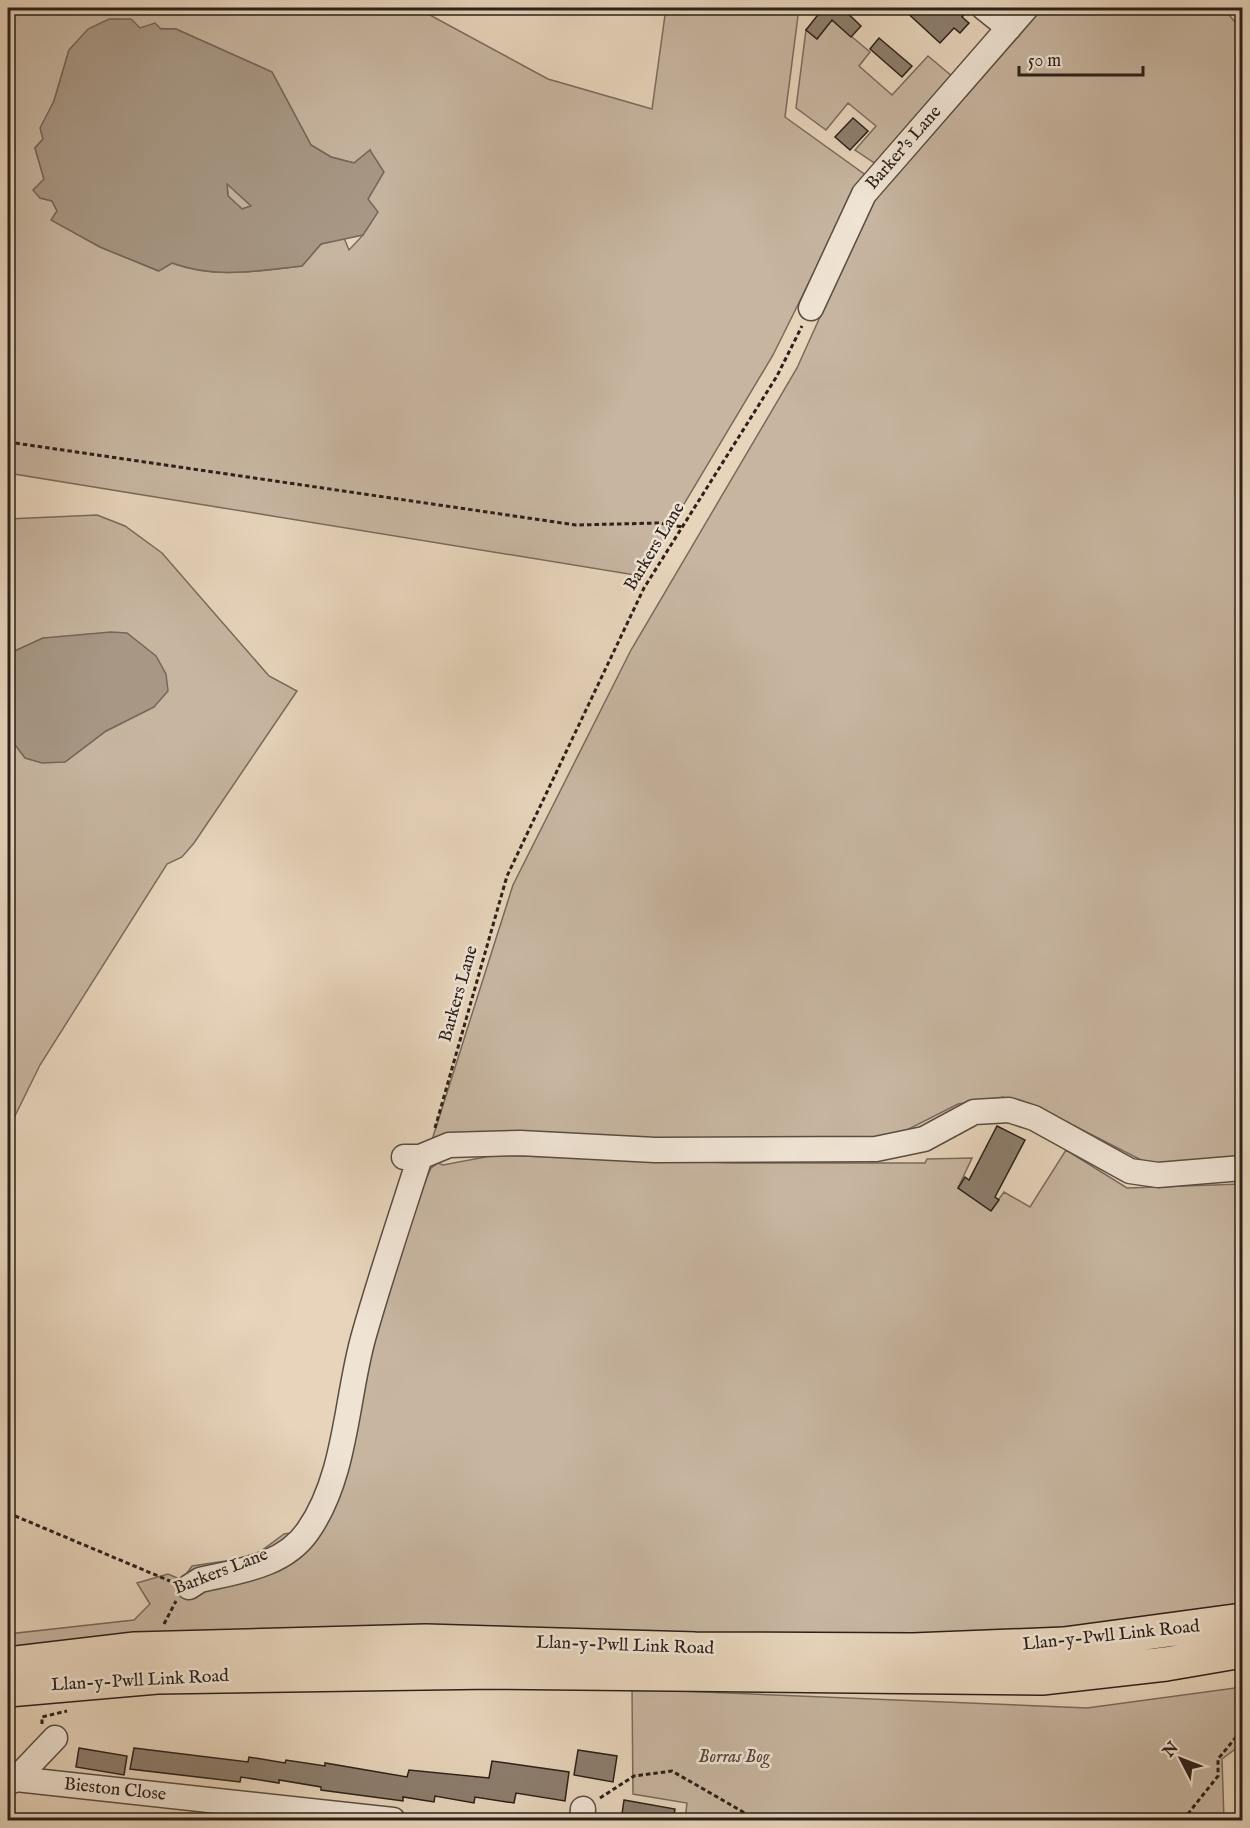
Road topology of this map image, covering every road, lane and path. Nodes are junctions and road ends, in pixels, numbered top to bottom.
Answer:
1 (984, 8) edge
2 (1026, 8) edge
3 (1008, 28) junction
4 (811, 308) joint
5 (8, 442) edge
6 (682, 527) junction
7 (417, 1156) junction
8 (1242, 1168) edge
9 (8, 1513) edge
10 (187, 1593) junction
11 (1242, 1620) edge
12 (154, 1648) junction
13 (1242, 1651) edge
14 (8, 1664) edge
15 (8, 1690) edge
16 (1242, 1731) edge
17 (55, 1738) dead end
18 (12, 1781) edge
19 (582, 1815) edge
20 (393, 1821) edge
21 (757, 1821) edge
22 (1183, 1821) edge

1 - 3 street
2 - 3 street, Barker's Lane
3 - 4 street, Barker's Lane
4 - 6 path, Barkers Lane
5 - 6 path
6 - 7 path, Barkers Lane
7 - 8 street
7 - 10 street
9 - 10 path
10 - 12 path, Barkers Lane
11 - 12 highway, Llan-y-Pwll Link Road
12 - 14 highway, Llan-y-Pwll Link Road
13 - 15 highway, Llan-y-Pwll Link Road
16 - 22 path
17 - 18 street
18 - 20 street, Bieston Close
19 - 21 path

